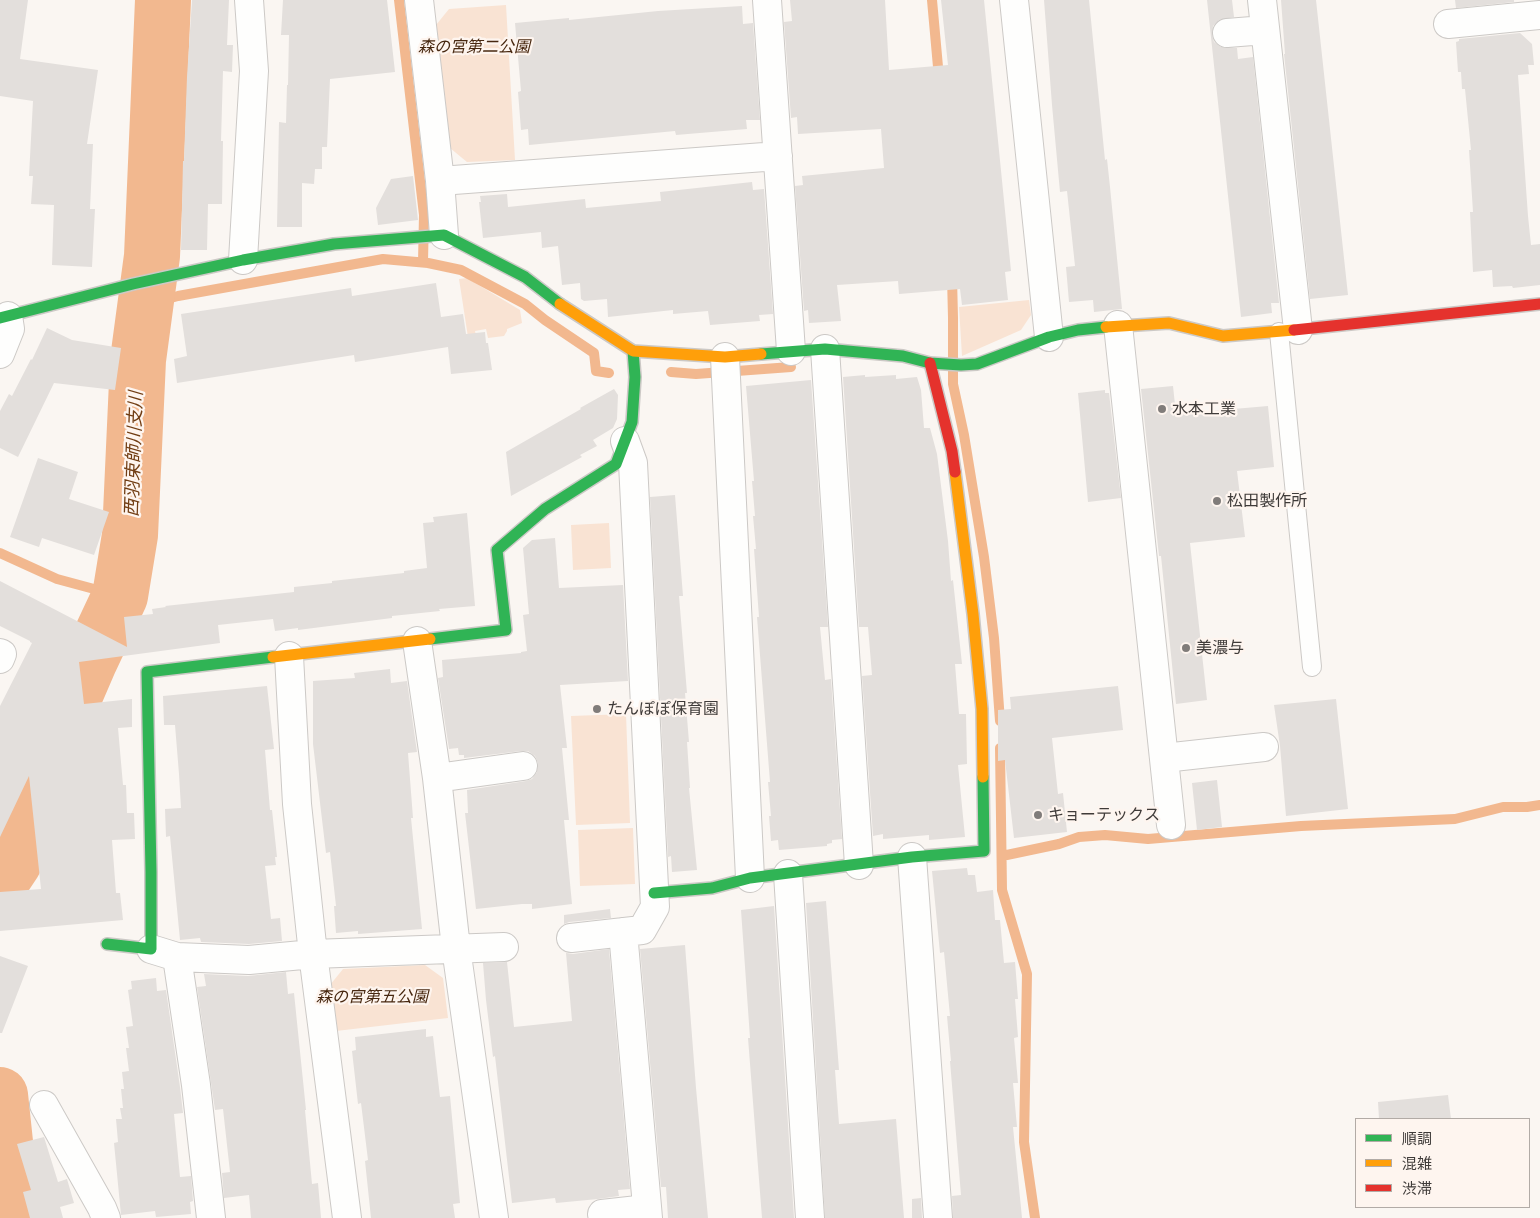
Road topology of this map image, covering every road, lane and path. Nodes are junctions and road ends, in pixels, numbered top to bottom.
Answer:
1 (249, 0) edge
2 (419, 0) edge
3 (767, 0) edge
4 (1014, 0) edge
5 (1262, 0) edge
6 (1540, 15) edge
7 (1448, 24) dead end
8 (1265, 30) junction
9 (1227, 33) dead end
10 (778, 156) junction
11 (440, 181) junction
12 (431, 236) junction
13 (243, 260) junction
14 (1540, 304) edge
15 (4, 317) edge
16 (1118, 325) junction
17 (1289, 331) junction
18 (1049, 337) junction
19 (825, 349) junction
20 (633, 351) junction
21 (791, 351) junction
22 (0, 354) edge
23 (930, 363) junction
24 (725, 368) junction
25 (625, 440) junction
26 (417, 641) junction
27 (0, 653) edge
28 (289, 656) junction
29 (0, 659) edge
30 (1312, 667) dead end
31 (1264, 747) dead end
32 (1164, 758) junction
33 (523, 766) dead end
34 (437, 778) junction
35 (1171, 825) dead end
36 (912, 857) junction
37 (859, 865) junction
38 (788, 874) junction
39 (750, 878) junction
40 (654, 893) junction
41 (623, 932) junction
42 (571, 938) dead end
43 (107, 944) dead end
44 (504, 947) dead end
45 (456, 948) junction
46 (151, 949) junction
47 (313, 954) junction
48 (177, 957) junction
49 (44, 1105) dead end
50 (648, 1213) edge
51 (602, 1214) dead end
52 (106, 1218) edge
53 (212, 1218) edge
54 (348, 1218) edge
55 (494, 1218) edge
56 (810, 1218) edge
57 (938, 1218) edge

1 - 13 street
2 - 11 street
3 - 10 street
4 - 18 street
5 - 8 street
6 - 7 street
8 - 9 street
8 - 17 street
10 - 11 street
10 - 21 street
11 - 12 street
12 - 13 street
12 - 20 street
13 - 15 street
14 - 17 street
15 - 22 street
16 - 17 street
16 - 18 street
16 - 32 street
17 - 30 lane
18 - 23 street
19 - 21 street
19 - 23 street
19 - 37 street
20 - 24 street
20 - 25 street
21 - 24 street
23 - 36 street
24 - 39 street
25 - 26 street
25 - 40 street
26 - 28 street
26 - 34 street
27 - 29 street
28 - 46 street
28 - 47 street
31 - 32 street
32 - 35 street
33 - 34 street
34 - 45 street
36 - 37 street
36 - 57 street
37 - 38 street
38 - 39 street
38 - 56 street
39 - 40 street
40 - 41 street
41 - 42 street
41 - 50 street
43 - 46 street
44 - 45 street
45 - 47 street
45 - 55 street
46 - 48 street
47 - 48 street
47 - 54 street
48 - 53 street
49 - 52 street
50 - 51 street

